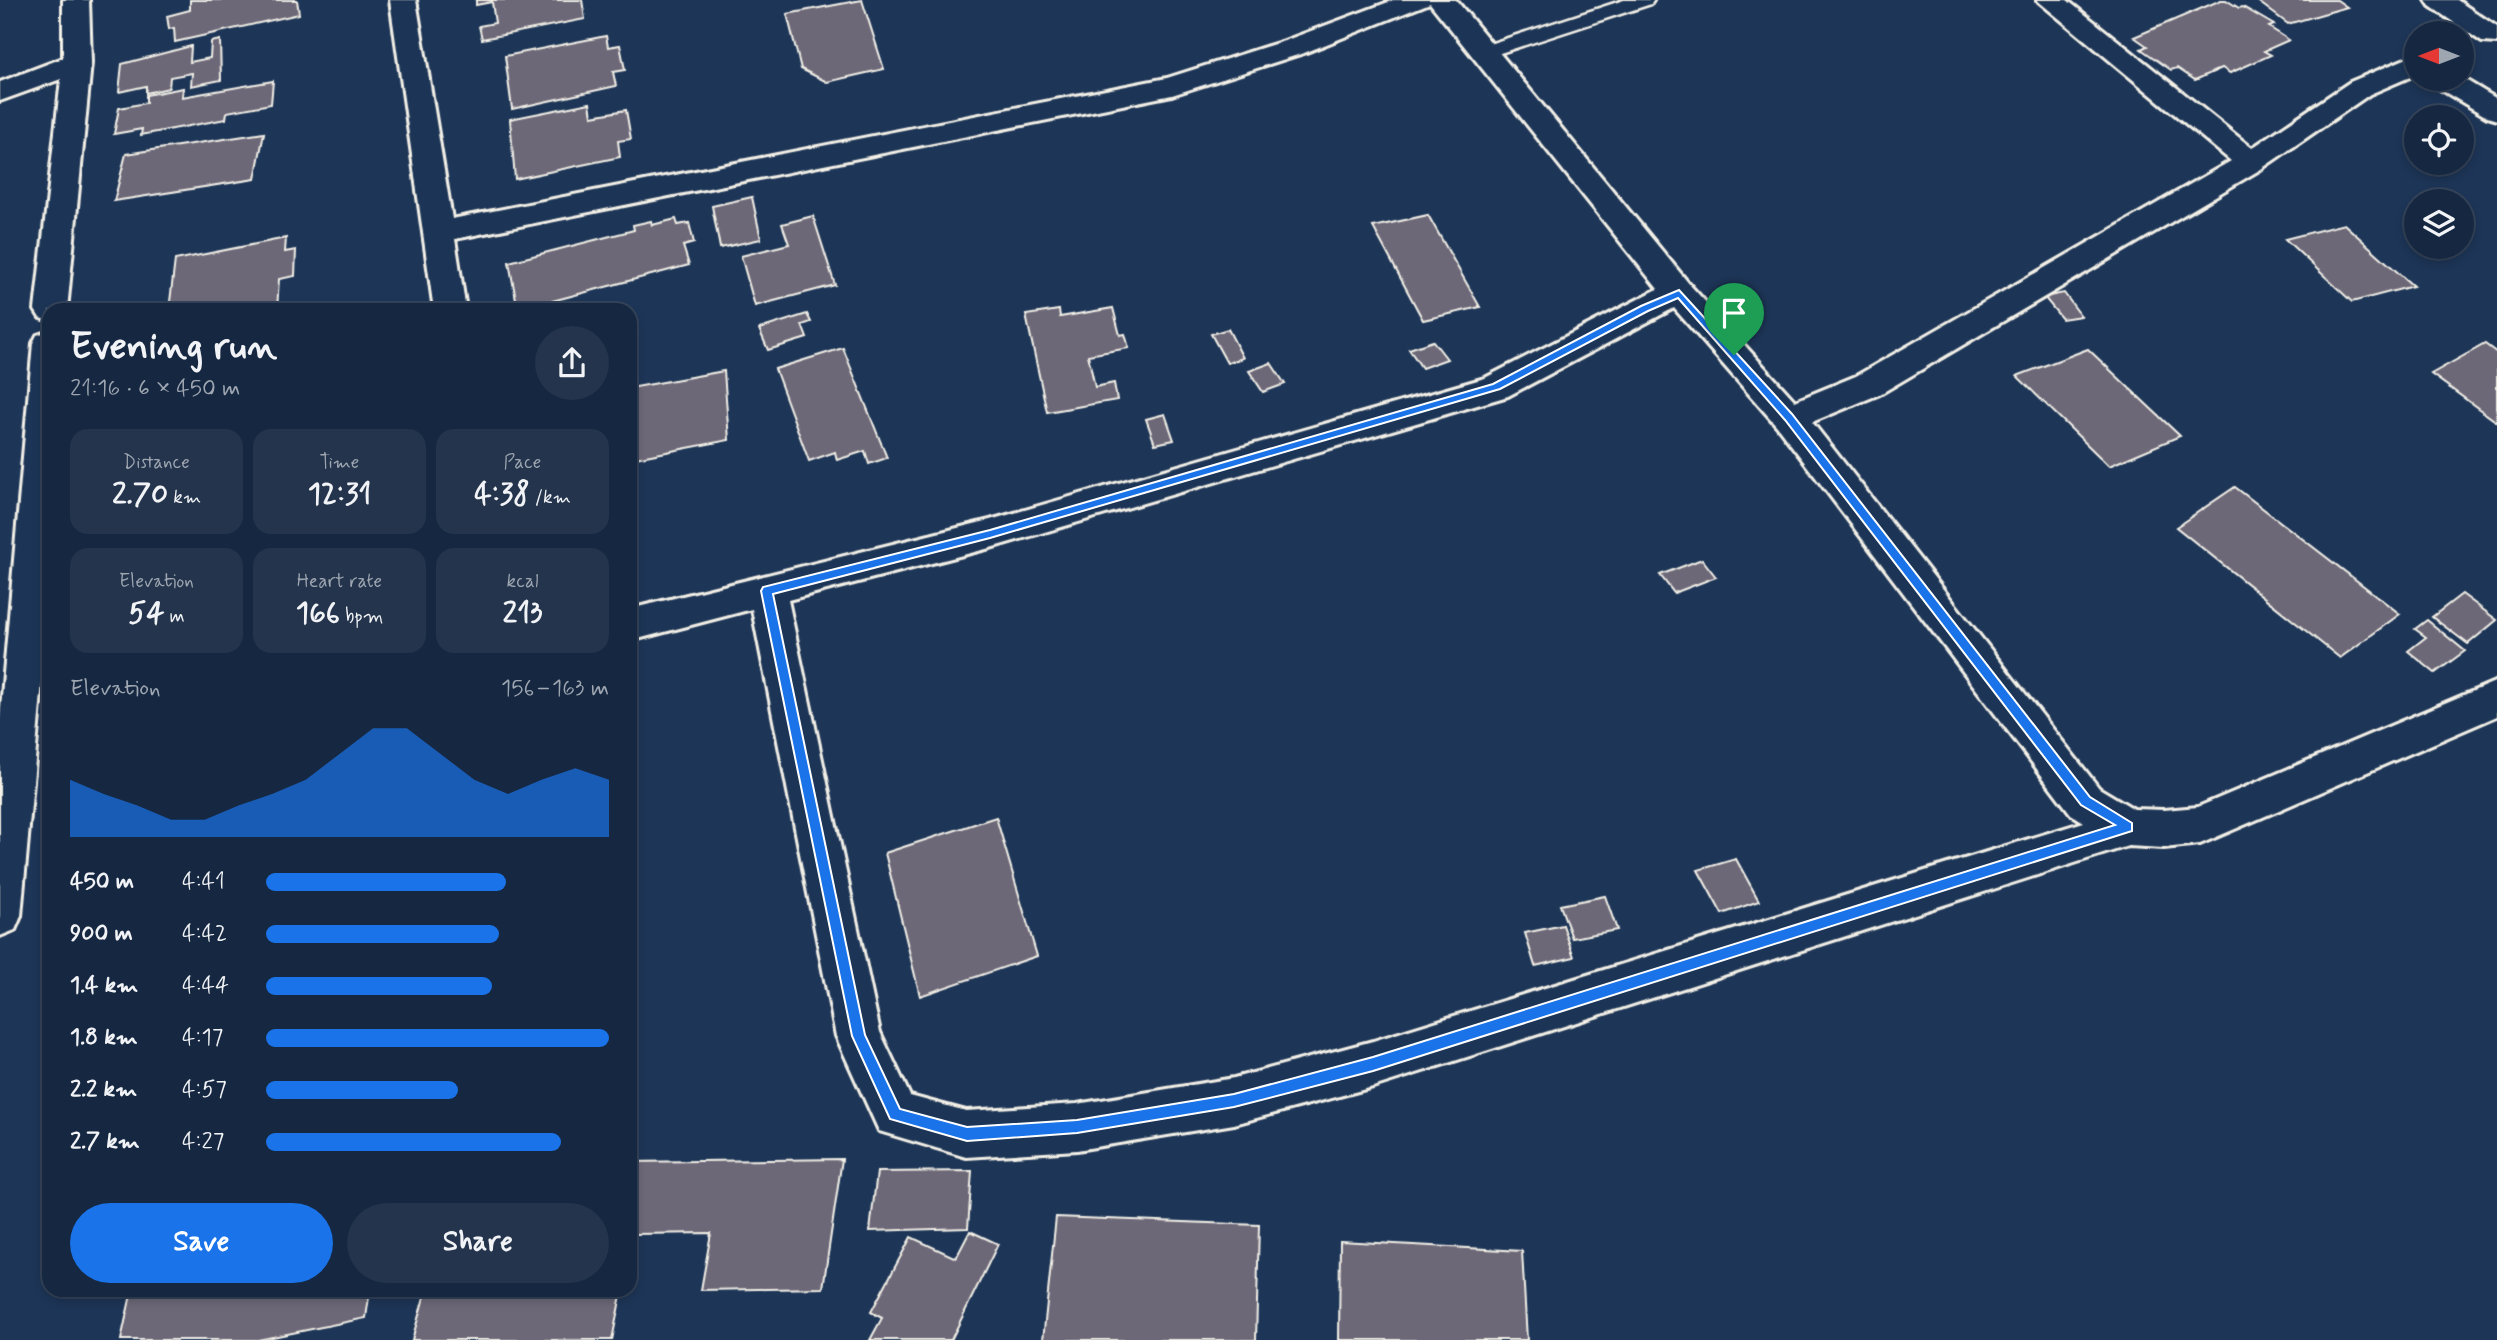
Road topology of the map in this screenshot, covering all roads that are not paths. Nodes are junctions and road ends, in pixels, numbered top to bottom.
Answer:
1 (76, 0) edge
2 (403, 0) edge
3 (1419, 0) edge
4 (1442, 0) edge
5 (1644, 0) edge
6 (2050, 0) edge
7 (2439, 0) edge
8 (2495, 34) edge
9 (2474, 42) edge
10 (1484, 52) junction
11 (77, 63) junction
12 (2404, 69) edge
13 (2463, 91) edge
14 (0, 92) edge
15 (2497, 111) edge
16 (2251, 162) junction
17 (439, 232) junction
18 (1679, 293) junction
19 (52, 303) edge
20 (449, 303) edge
21 (1789, 417) junction
22 (42, 441) edge
23 (767, 591) junction
24 (637, 623) edge
25 (2497, 698) edge
26 (2128, 827) junction
27 (0, 916) edge

1 - 11 street
2 - 17 street
3 - 17 street
4 - 10 street
5 - 10 lane
6 - 16 street
7 - 8 street
8 - 9 street
10 - 18 street
11 - 14 street
11 - 19 street
12 - 16 street
13 - 15 street
16 - 21 street
17 - 20 street
18 - 21 street
18 - 23 street
21 - 26 street
22 - 27 street
23 - 24 street
23 - 26 street
25 - 26 street

